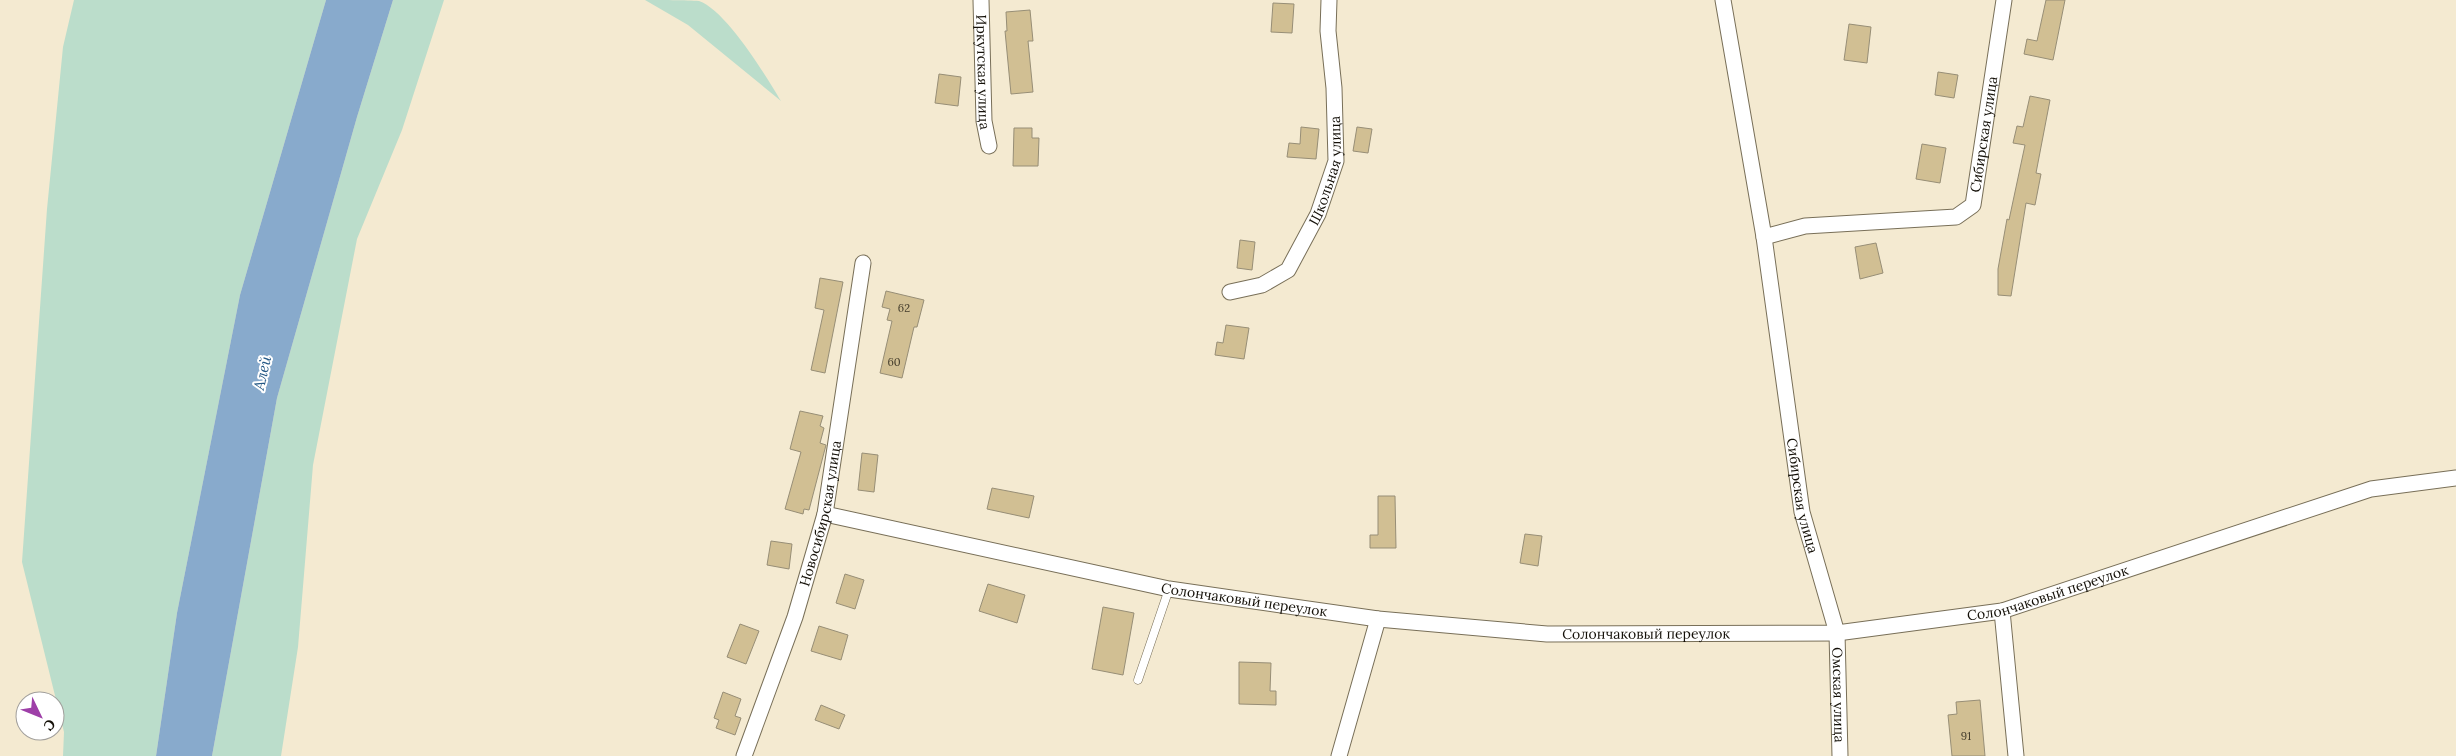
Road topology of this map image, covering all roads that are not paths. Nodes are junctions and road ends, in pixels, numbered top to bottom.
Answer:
1 (981, 0) edge
2 (1329, 0) edge
3 (1722, 0) edge
4 (2004, 0) edge
5 (989, 146) dead end
6 (1764, 237) junction
7 (864, 263) dead end
8 (1230, 292) dead end
9 (2456, 478) edge
10 (826, 514) junction
11 (1169, 589) junction
12 (2002, 612) junction
13 (1378, 619) junction
14 (1837, 633) junction
15 (1138, 680) dead end
16 (744, 756) edge
17 (1339, 756) edge
18 (1840, 756) edge
19 (2016, 756) edge

1 - 5 street, Иркутская улица
2 - 8 street, Школьная улица
3 - 6 street, Сибирская улица
4 - 6 street, Сибирская улица
6 - 14 street, Сибирская улица
7 - 10 street, Новосибирская улица
9 - 12 street, Солончаковый переулок
10 - 11 street, Солончаковый переулок
10 - 16 street, Новосибирская улица
11 - 13 street, Солончаковый переулок
11 - 15 lane
12 - 14 street, Солончаковый переулок
12 - 19 street
13 - 14 street, Солончаковый переулок
13 - 17 street
14 - 18 street, Омская улица

